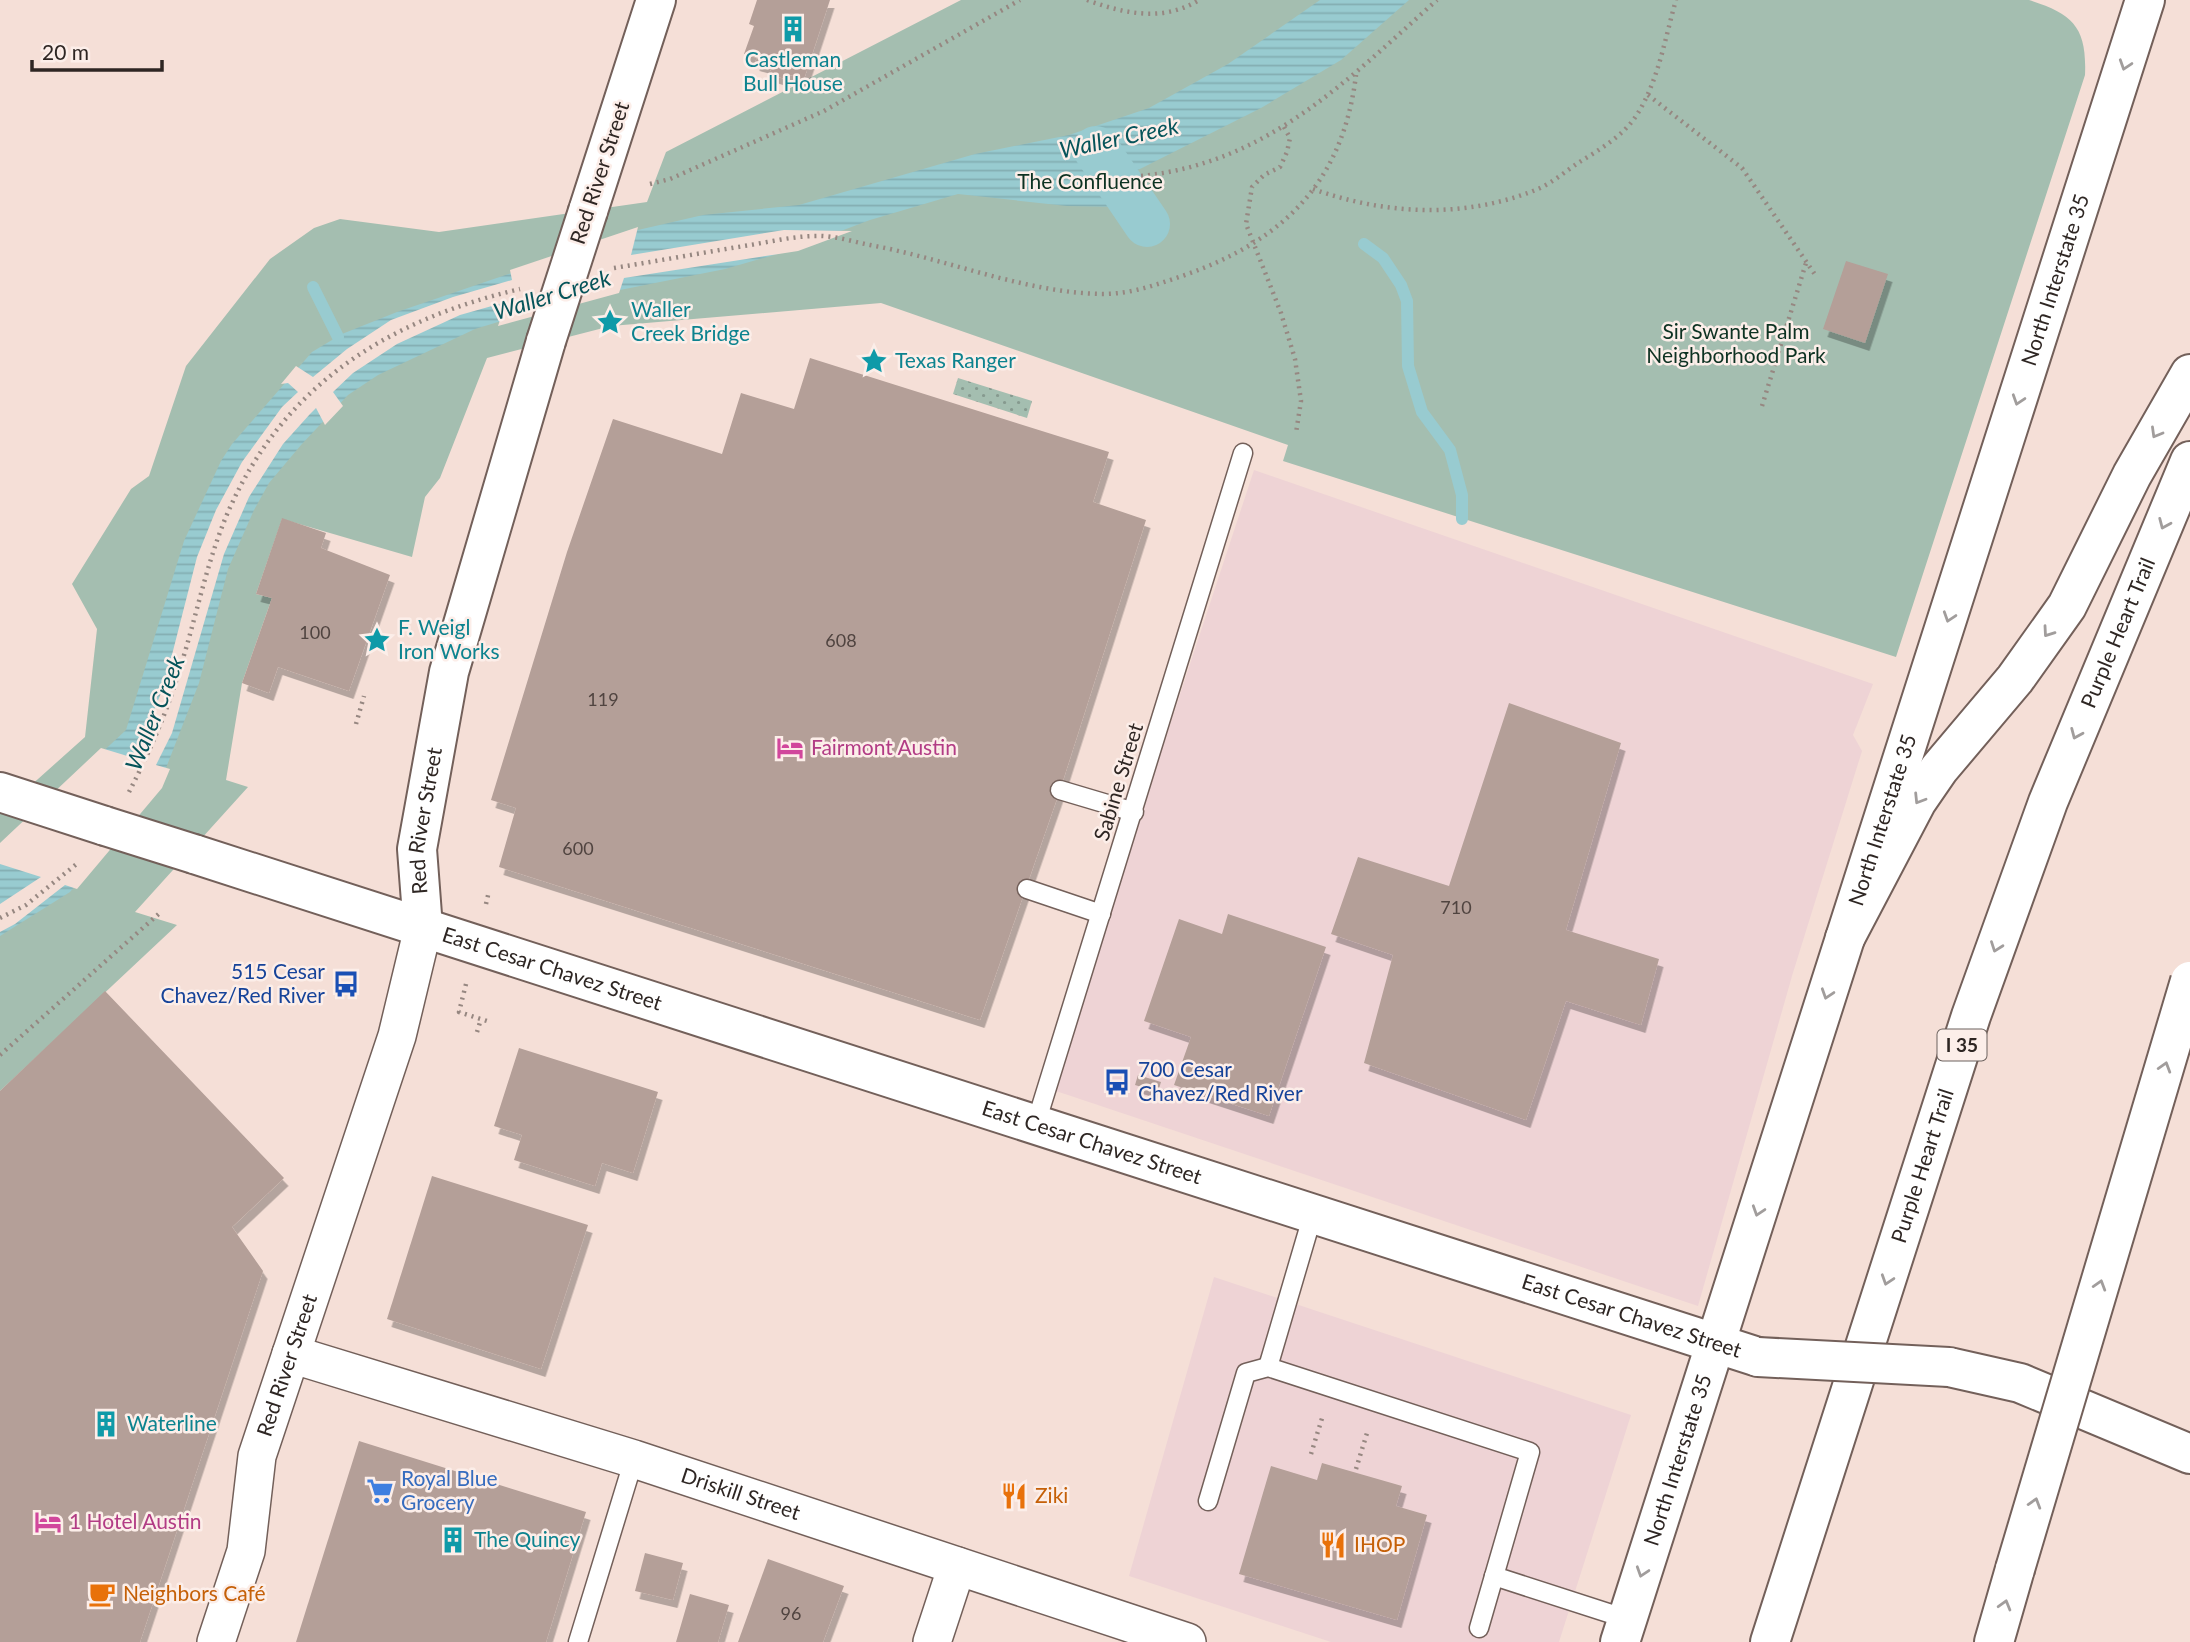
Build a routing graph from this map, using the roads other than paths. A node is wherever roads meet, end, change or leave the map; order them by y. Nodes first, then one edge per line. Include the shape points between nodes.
1 (656, 0) edge
2 (2145, 0) edge
3 (2190, 374) edge
4 (1243, 453) dead end
5 (2190, 461) edge
6 (1060, 789) dead end
7 (9, 794) edge
8 (1134, 812) junction
9 (1027, 889) dead end
10 (1101, 914) junction
11 (423, 928) junction
12 (1845, 938) junction
13 (2190, 981) edge
14 (1036, 1124) junction
15 (1313, 1214) junction
16 (1715, 1343) junction
17 (291, 1354) junction
18 (1268, 1367) junction
19 (2190, 1454) edge
20 (634, 1459) junction
21 (1208, 1501) dead end
22 (957, 1566) junction
23 (1494, 1576) junction
24 (1479, 1628) dead end
25 (1623, 1631) edge
26 (216, 1642) edge
27 (578, 1642) edge
28 (932, 1642) edge
29 (1187, 1642) edge
30 (1770, 1642) edge
31 (1994, 1642) edge

1 - 11 main road, Red River Street, bridge via 546,341 449,672 417,849
2 -> 12 main road, North Interstate 35
3 -> 12 main road via 2132,475 2067,606 1917,801
4 - 8 lane, Sabine Street
5 -> 30 main road, Purple Heart Trail / I 35 via 2048,802 1971,1016
6 - 8 lane
7 - 11 main road, East Cesar Chavez Street, bridge
8 - 10 lane, Sabine Street
9 - 10 lane
10 - 14 lane, Sabine Street
11 - 14 main road, East Cesar Chavez Street
11 - 17 street, Red River Street via 397,1036
12 -> 16 main road, North Interstate 35
31 -> 13 main road, bridge
14 - 15 main road, East Cesar Chavez Street
15 - 16 main road, East Cesar Chavez Street
15 - 18 lane
16 - 19 main road, East Cesar Chavez Street, bridge via 1758,1357 1949,1367 2020,1383
16 -> 25 main road, North Interstate 35
17 - 20 street, Driskill Street
17 - 26 street, Red River Street via 257,1456 246,1551
18 - 21 lane via 1246,1373
18 - 23 lane via 1530,1452
20 - 22 street, Driskill Street
20 - 27 lane
22 - 28 street
22 - 29 street, Driskill Street
23 - 24 lane
23 - 25 lane

